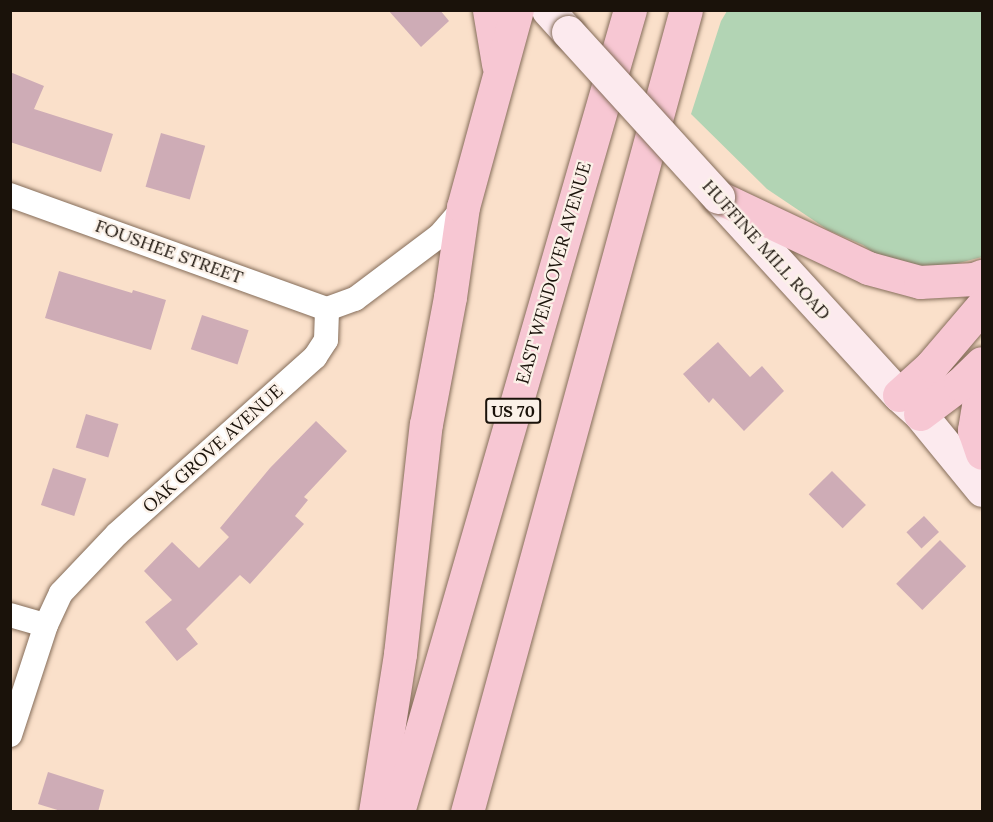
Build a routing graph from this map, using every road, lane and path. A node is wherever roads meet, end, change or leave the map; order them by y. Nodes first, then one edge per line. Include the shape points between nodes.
1 (489, 10) edge
2 (517, 10) edge
3 (630, 10) edge
4 (686, 10) edge
5 (704, 10) edge
6 (558, 21) edge
7 (670, 65) junction
8 (499, 71) junction
9 (10, 195) edge
10 (718, 197) junction
11 (463, 207) junction
12 (982, 276) edge
13 (982, 306) edge
14 (327, 309) junction
15 (982, 363) edge
16 (982, 382) edge
17 (909, 404) junction
18 (982, 453) edge
19 (982, 490) edge
20 (10, 615) edge
21 (46, 625) junction
22 (10, 735) edge
23 (375, 812) edge
24 (398, 812) edge
25 (467, 812) edge

1 - 8 highway
2 - 8 highway
3 - 24 highway, EAST WENDOVER AVENUE / US 70
4 - 7 highway
5 - 7 highway
6 - 10 main road, HUFFINE MILL ROAD, bridge
7 - 25 highway
8 - 11 highway
9 - 14 street, FOUSHEE STREET
10 - 12 highway via 868,268 920,282
10 - 17 main road, HUFFINE MILL ROAD
11 - 14 street via 439,236 355,299
11 - 23 highway via 426,424 400,654
13 - 17 highway via 931,366
14 - 21 street, OAK GROVE AVENUE via 326,340 315,357 117,534 61,593
15 - 17 highway via 960,384
16 - 18 highway via 974,430
17 - 19 main road, HUFFINE MILL ROAD
20 - 21 street
21 - 22 street, OAK GROVE AVENUE

